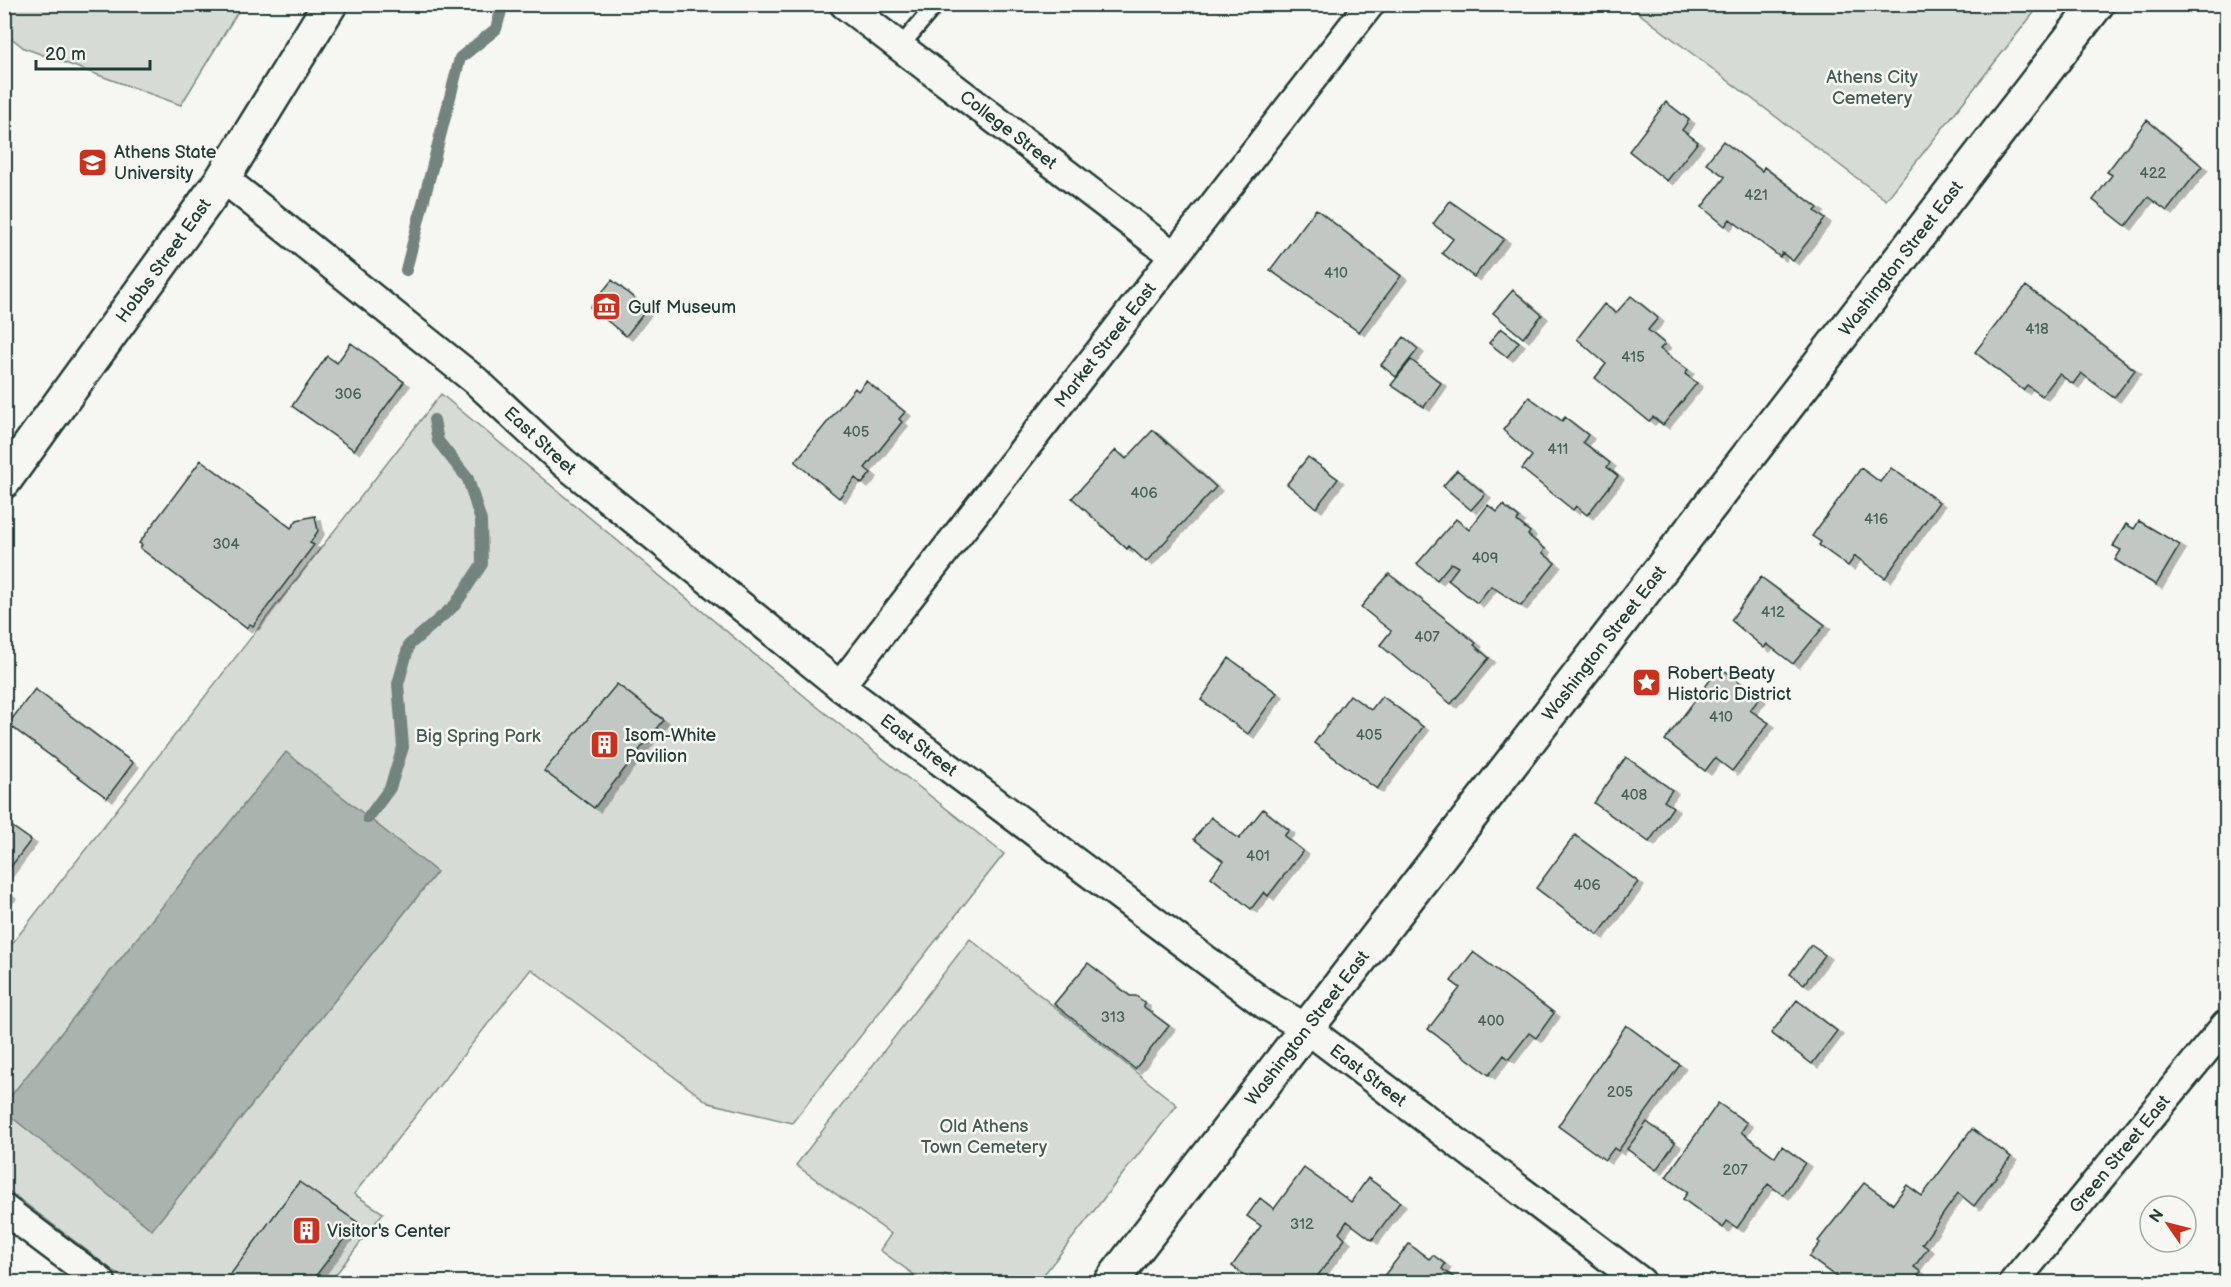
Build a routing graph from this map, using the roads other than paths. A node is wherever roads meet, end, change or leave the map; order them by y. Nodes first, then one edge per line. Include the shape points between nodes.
1 (330, 4) edge
2 (844, 4) edge
3 (936, 4) edge
4 (1370, 4) edge
5 (2097, 4) edge
6 (900, 47) junction
7 (223, 178) junction
8 (1174, 256) junction
9 (4, 481) edge
10 (840, 686) junction
11 (2226, 1025) edge
12 (1306, 1028) junction
13 (4, 1209) edge
14 (101, 1282) edge
15 (1111, 1282) edge
16 (1641, 1282) edge
17 (2014, 1282) edge

1 - 7 street, Hobbs Street East
2 - 6 street, College Street
3 - 6 lane
4 - 8 street, Market Street East
5 - 12 street, Washington Street East
6 - 8 street, College Street
7 - 9 street, Hobbs Street East
7 - 10 street, East Street via 476,381 564,463
8 - 10 street, Market Street East
10 - 12 street, East Street via 1266,1005
11 - 17 street, Green Street East
12 - 15 street, Washington Street East
12 - 16 street, East Street
13 - 14 street

